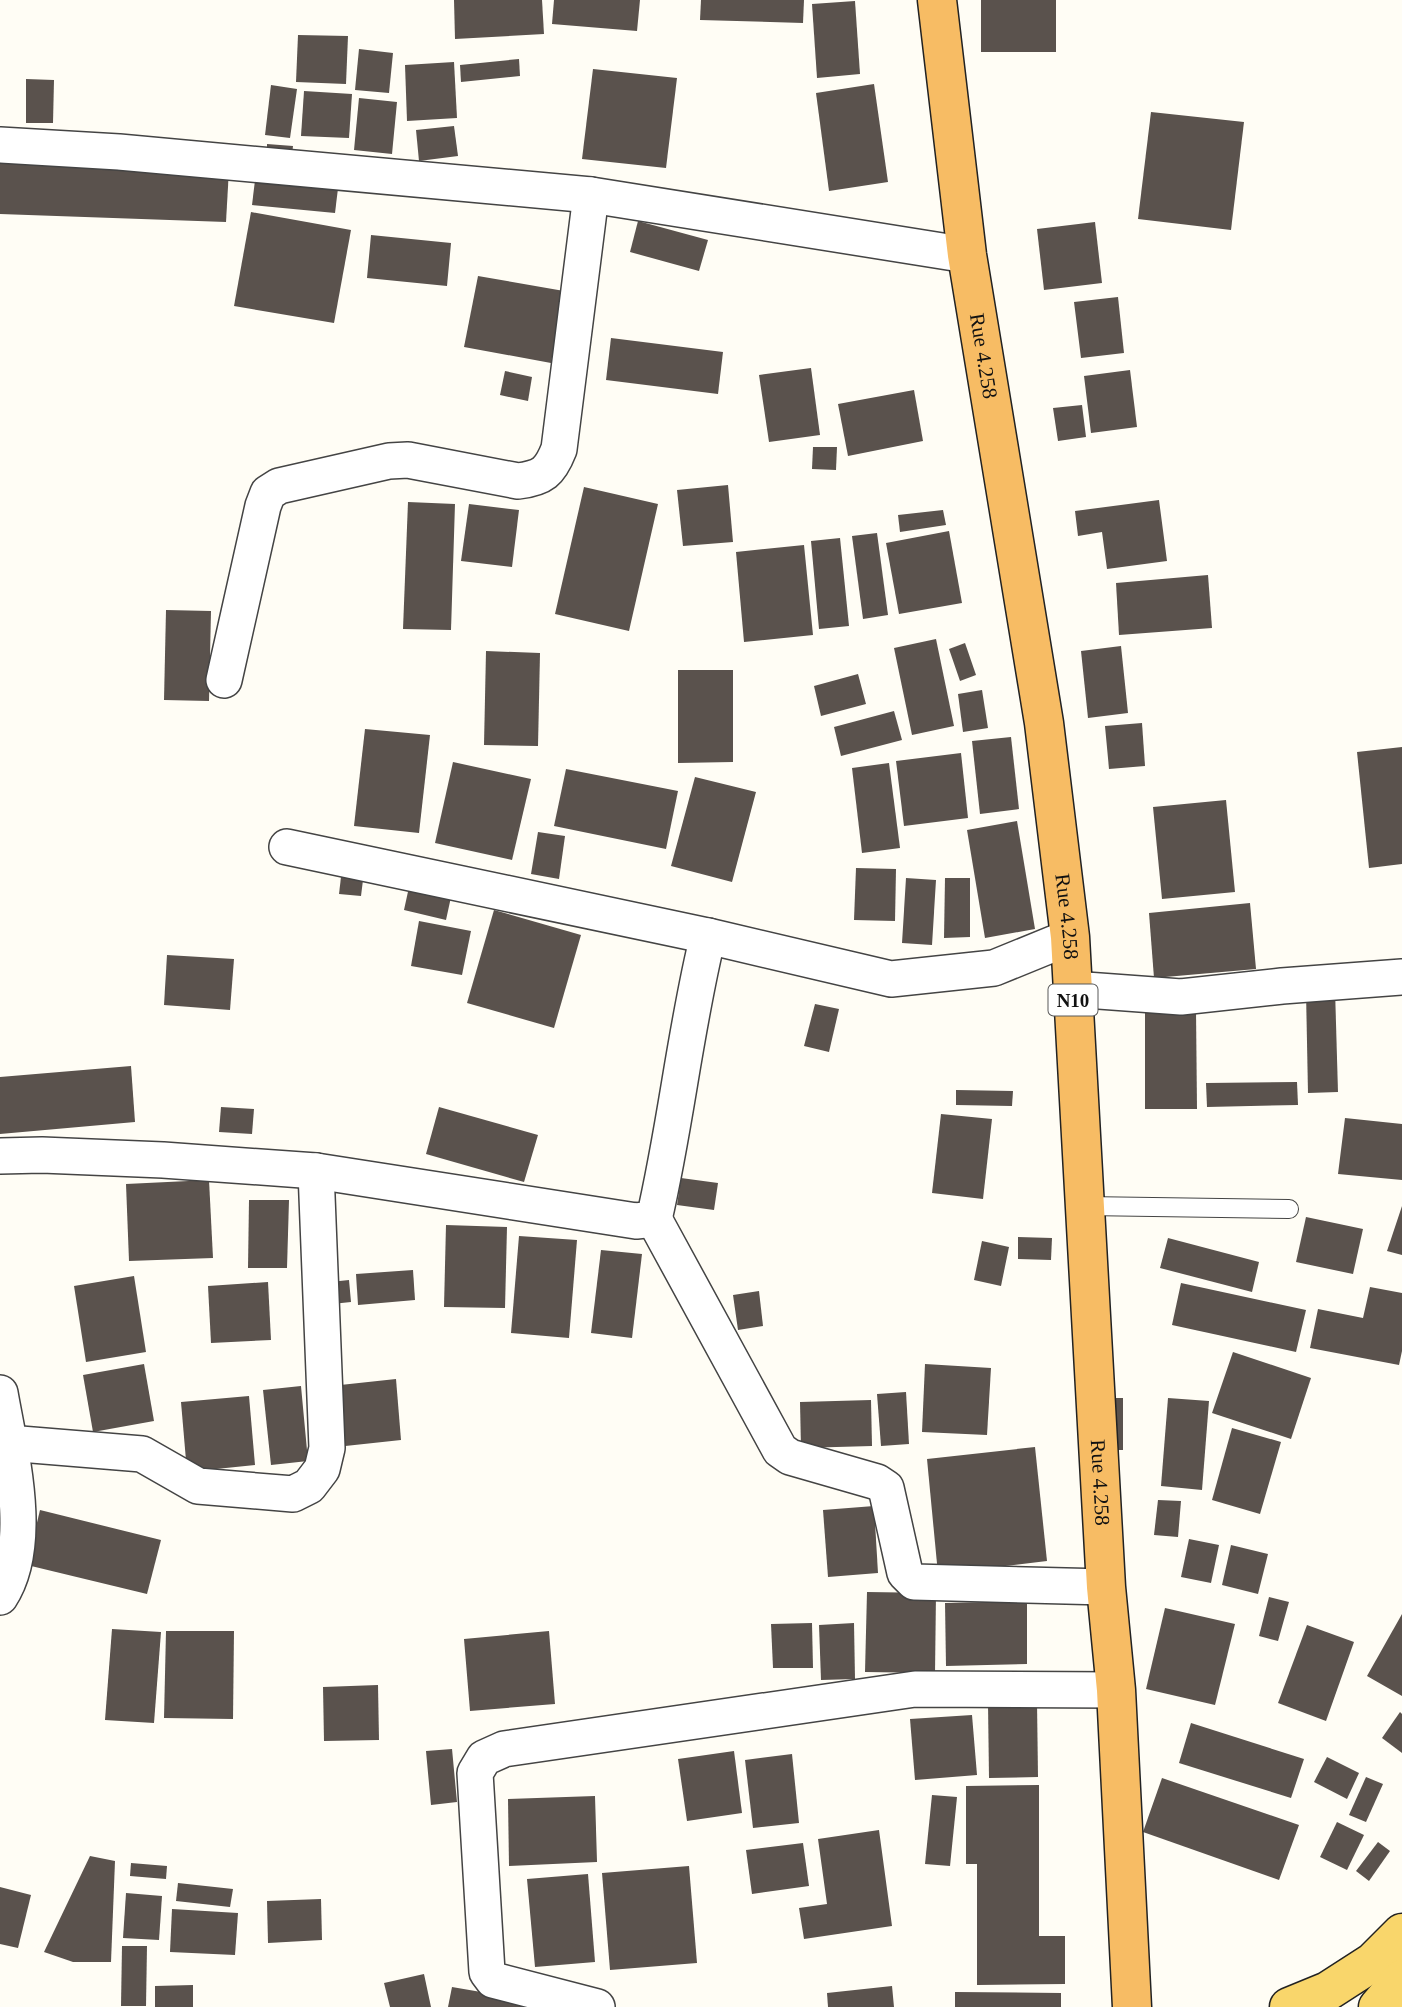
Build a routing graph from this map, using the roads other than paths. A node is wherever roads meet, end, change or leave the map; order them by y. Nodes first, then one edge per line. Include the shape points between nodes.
1 (937, 0) edge
2 (0, 145) edge
3 (591, 195) junction
4 (967, 255) junction
5 (224, 680) dead end
6 (287, 847) dead end
7 (708, 936) junction
8 (1070, 937) junction
9 (1402, 977) edge
10 (1072, 989) junction
11 (0, 1156) edge
12 (316, 1171) junction
13 (1085, 1206) junction
14 (1289, 1209) dead end
15 (654, 1219) junction
16 (0, 1393) edge
17 (8, 1443) junction
18 (1106, 1587) junction
19 (0, 1597) edge
20 (1116, 1690) junction
21 (1402, 1933) edge
22 (1402, 1979) edge
23 (597, 2007) edge
24 (1132, 2007) edge
25 (1289, 2007) edge
26 (1378, 2007) edge

1 - 4 highway, Rue 4.258 / N10
2 - 3 street
3 - 4 street
3 - 5 street via 559,449 552,466 536,479 518,481 408,460 389,461 279,486 268,493
4 - 8 highway, Rue 4.258 / N10 via 1044,723
6 - 7 street
7 - 8 street via 891,979 994,968
7 - 15 street
8 - 10 highway, Rue 4.258 / N10
9 - 10 street via 1181,997
10 - 13 highway, Rue 4.258 / N10
11 - 12 street via 163,1160
12 - 15 street via 636,1221
12 - 17 street via 327,1448 322,1469 309,1486 293,1494 198,1486 142,1454
13 - 14 lane
13 - 18 highway, Rue 4.258 / N10
15 - 18 street via 780,1450 886,1488 909,1579
16 - 17 street
17 - 19 street via 18,1537 10,1582
18 - 20 highway, Rue 4.258 / N10
20 - 23 street via 915,1689 504,1749 484,1758 475,1773 487,1972 493,1980
20 - 24 highway, Rue 4.258 / N10
21 - 25 main road via 1373,1962 1328,1991
22 - 26 main road

